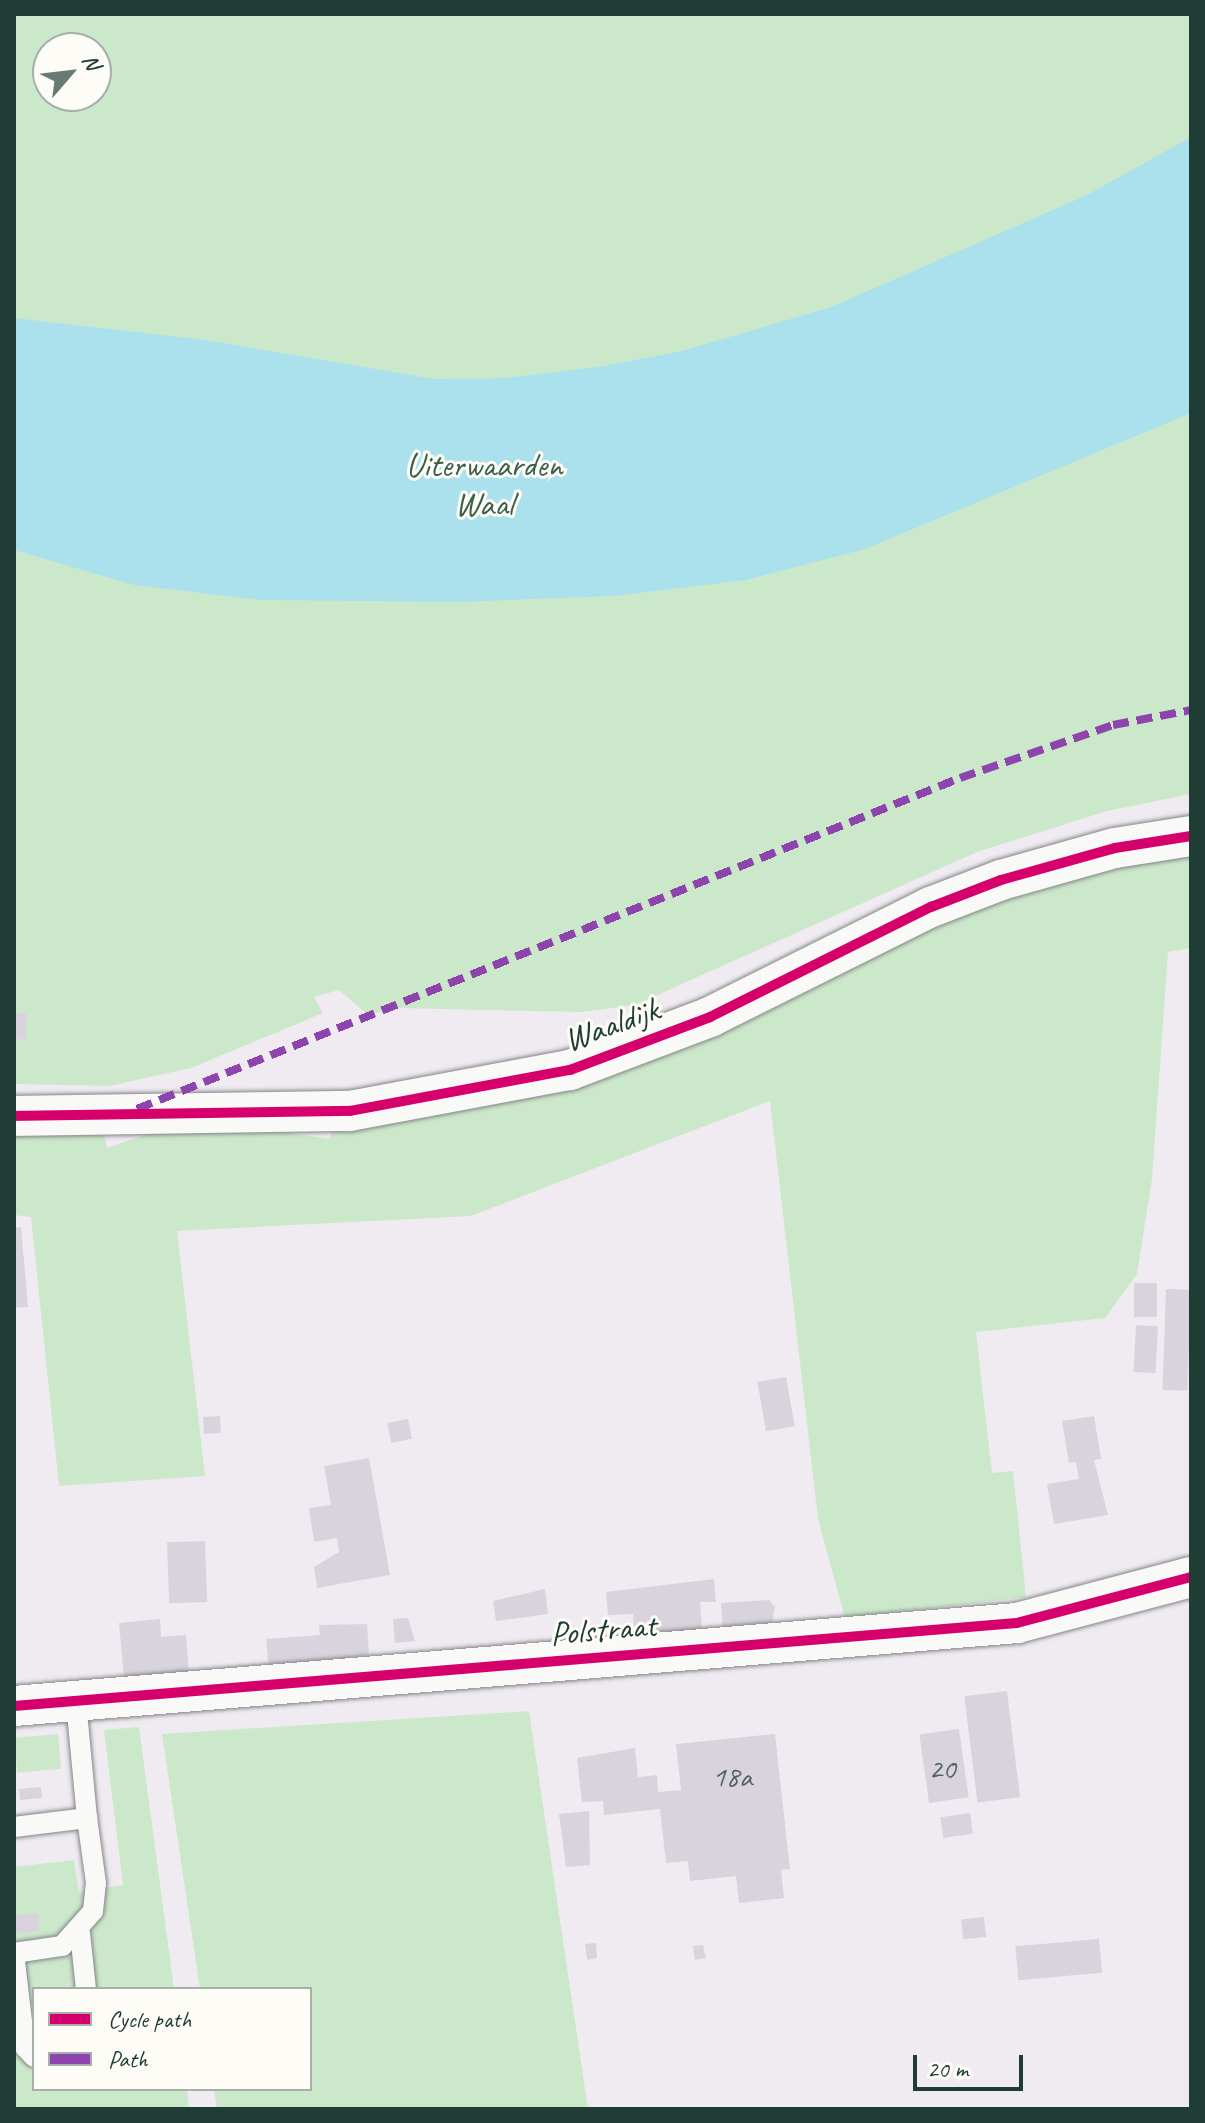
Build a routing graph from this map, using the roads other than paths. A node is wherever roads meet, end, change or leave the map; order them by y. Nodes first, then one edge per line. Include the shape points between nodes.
1 (1191, 836) edge
2 (14, 1116) edge
3 (1191, 1577) edge
4 (76, 1702) junction
5 (14, 1706) edge
6 (87, 1818) junction
7 (14, 1827) edge
8 (80, 1933) junction
9 (14, 1953) edge
10 (86, 1987) edge
11 (32, 2055) edge

1 - 2 street, Waaldijk via 1115,848 987,885 710,1017 570,1070 350,1111
3 - 4 street, Polstraat via 1017,1623
4 - 5 street, Polstraat
4 - 6 lane
6 - 7 lane
6 - 8 lane via 96,1883 93,1911
8 - 9 lane via 62,1946
8 - 10 lane
9 - 11 lane via 25,2047

